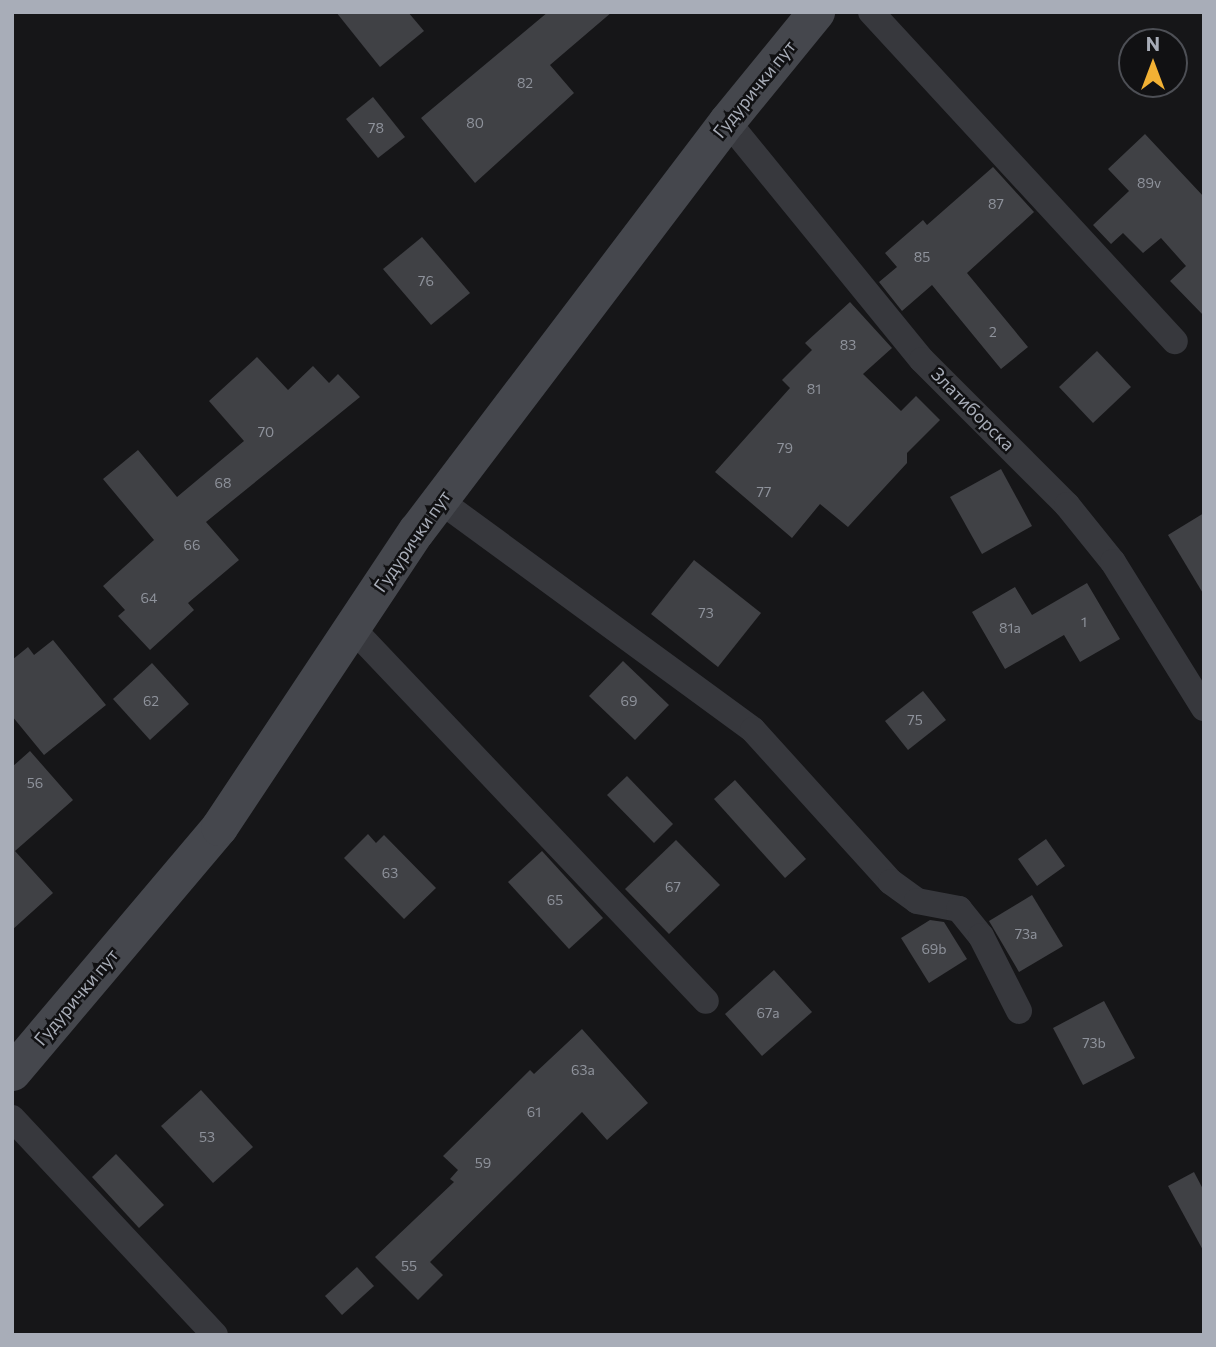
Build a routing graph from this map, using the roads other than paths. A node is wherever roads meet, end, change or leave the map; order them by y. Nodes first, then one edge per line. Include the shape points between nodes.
1 (816, 12) edge
2 (871, 12) edge
3 (726, 121) junction
4 (1175, 341) dead end
5 (439, 500) junction
6 (352, 628) junction
7 (1204, 708) edge
8 (706, 1001) dead end
9 (1019, 1011) dead end
10 (12, 1072) edge
11 (12, 1118) edge
12 (215, 1335) edge

1 - 3 street, Гудурички пут
2 - 4 street
3 - 5 street, Гудурички пут
3 - 7 street, Златиборска via 922,360 1067,505 1113,562
5 - 6 street, Гудурички пут
5 - 9 street via 753,730 891,882 917,901 959,909 981,936
6 - 8 street
6 - 10 street, Гудурички пут via 219,827
11 - 12 street

